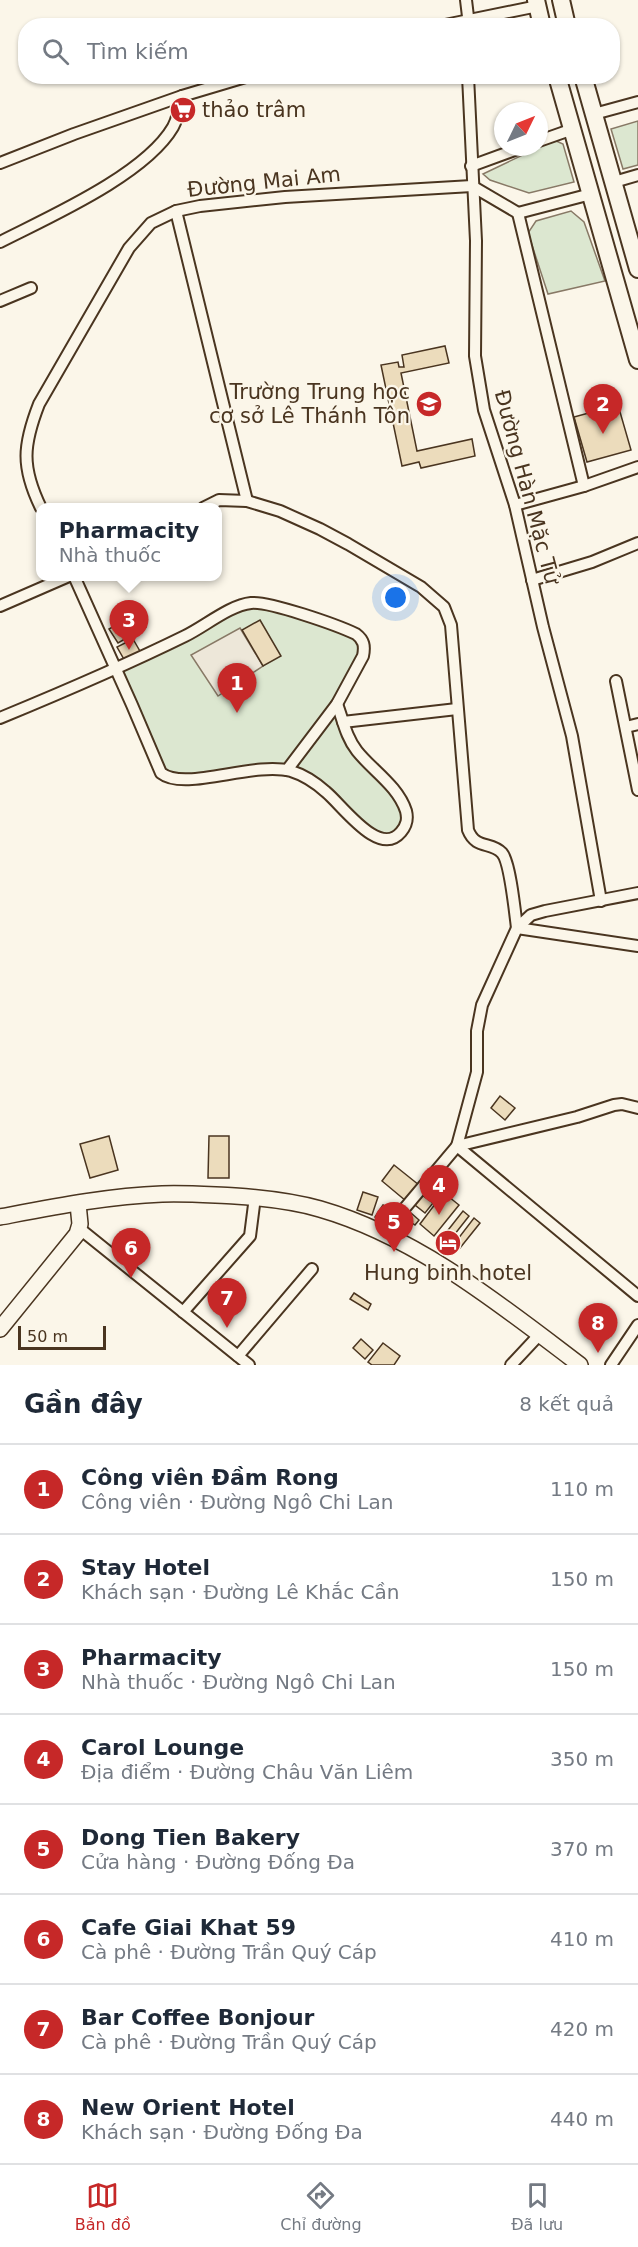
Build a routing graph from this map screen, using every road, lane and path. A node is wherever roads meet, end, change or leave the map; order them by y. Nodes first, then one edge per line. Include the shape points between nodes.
1 (466, 0) edge
2 (561, 0) edge
3 (537, 3) edge
4 (468, 18) edge
5 (486, 18) edge
6 (540, 18) edge
7 (565, 18) edge
8 (222, 84) edge
9 (468, 84) edge
10 (559, 84) edge
11 (585, 84) edge
12 (182, 96) junction
13 (638, 102) edge
14 (596, 120) junction
15 (573, 131) junction
16 (548, 138) edge
17 (498, 156) edge
18 (0, 163) edge
19 (471, 166) junction
20 (611, 175) junction
21 (638, 175) edge
22 (471, 186) junction
23 (591, 194) junction
24 (177, 211) junction
25 (519, 213) junction
26 (0, 242) edge
27 (638, 269) edge
28 (31, 288) dead end
29 (0, 301) edge
30 (638, 360) edge
31 (638, 467) edge
32 (584, 486) junction
33 (247, 501) junction
34 (39, 503) edge
35 (212, 503) edge
36 (515, 505) junction
37 (638, 543) edge
38 (532, 580) junction
39 (58, 581) edge
40 (76, 581) edge
41 (0, 606) edge
42 (117, 669) junction
43 (616, 681) dead end
44 (337, 704) junction
45 (457, 709) junction
46 (0, 718) edge
47 (343, 722) junction
48 (638, 724) edge
49 (626, 727) junction
50 (287, 770) junction
51 (638, 790) edge
52 (638, 893) edge
53 (601, 901) junction
54 (517, 928) junction
55 (638, 946) edge
56 (638, 1108) edge
57 (457, 1146) junction
58 (255, 1197) junction
59 (78, 1204) junction
60 (0, 1218) edge
61 (80, 1229) junction
62 (383, 1234) junction
63 (312, 1269) dead end
64 (638, 1296) edge
65 (183, 1312) junction
66 (638, 1324) edge
67 (0, 1329) edge
68 (540, 1334) junction
69 (238, 1356) junction
70 (249, 1365) edge
71 (511, 1365) edge
72 (580, 1365) edge
73 (612, 1365) edge

1 - 4 street
2 - 7 main road
3 - 5 street
3 - 6 main road
8 - 12 street
9 - 19 street, Đường Hàn Mặc Tử
10 - 15 main road
11 - 14 main road
12 - 18 street
12 - 26 street via 172,129 129,170 69,207
13 - 14 street
14 - 20 main road
15 - 16 street
15 - 23 main road
17 - 19 street
19 - 22 street, Đường Hàn Mặc Tử
20 - 21 street
20 - 27 main road
22 - 24 street, Đường Mai Am via 285,197
22 - 25 street
22 - 36 street, Đường Hàn Mặc Tử via 476,241 475,356 489,427
23 - 25 street
23 - 30 main road
24 - 33 street
24 - 34 street, Đường Mai Am via 151,223 135,238 39,404 25,456 30,484
25 - 32 street
28 - 29 street
31 - 32 street
32 - 36 street
33 - 35 street
33 - 45 street via 280,511 348,544 421,587 440,603 451,625
36 - 38 street, Đường Hàn Mặc Tử
37 - 38 street
38 - 53 street, Đường Hàn Mặc Tử via 573,736
39 - 41 street
40 - 42 street
42 - 44 street via 235,608 250,603 268,604 361,638 363,656
42 - 46 street
42 - 50 street via 157,769 165,777 179,781 258,768
43 - 49 street
44 - 47 street
44 - 50 street
45 - 47 street
45 - 54 street via 468,830 477,843 496,849 505,858
47 - 50 street via 357,752 405,808 406,824 397,837 385,840 369,833 326,791
48 - 49 street
49 - 51 street
52 - 53 street
53 - 54 street via 538,913
54 - 55 street
54 - 57 street via 480,1011 477,1072
56 - 57 street via 614,1105
57 - 62 street
57 - 64 street
58 - 59 main road via 162,1194
58 - 62 main road via 321,1209
58 - 65 street via 250,1236
59 - 60 main road
59 - 61 main road
61 - 65 street
61 - 67 main road
62 - 68 main road via 429,1258
63 - 69 street
65 - 69 street
66 - 73 street
68 - 71 street
68 - 72 main road
69 - 70 street

